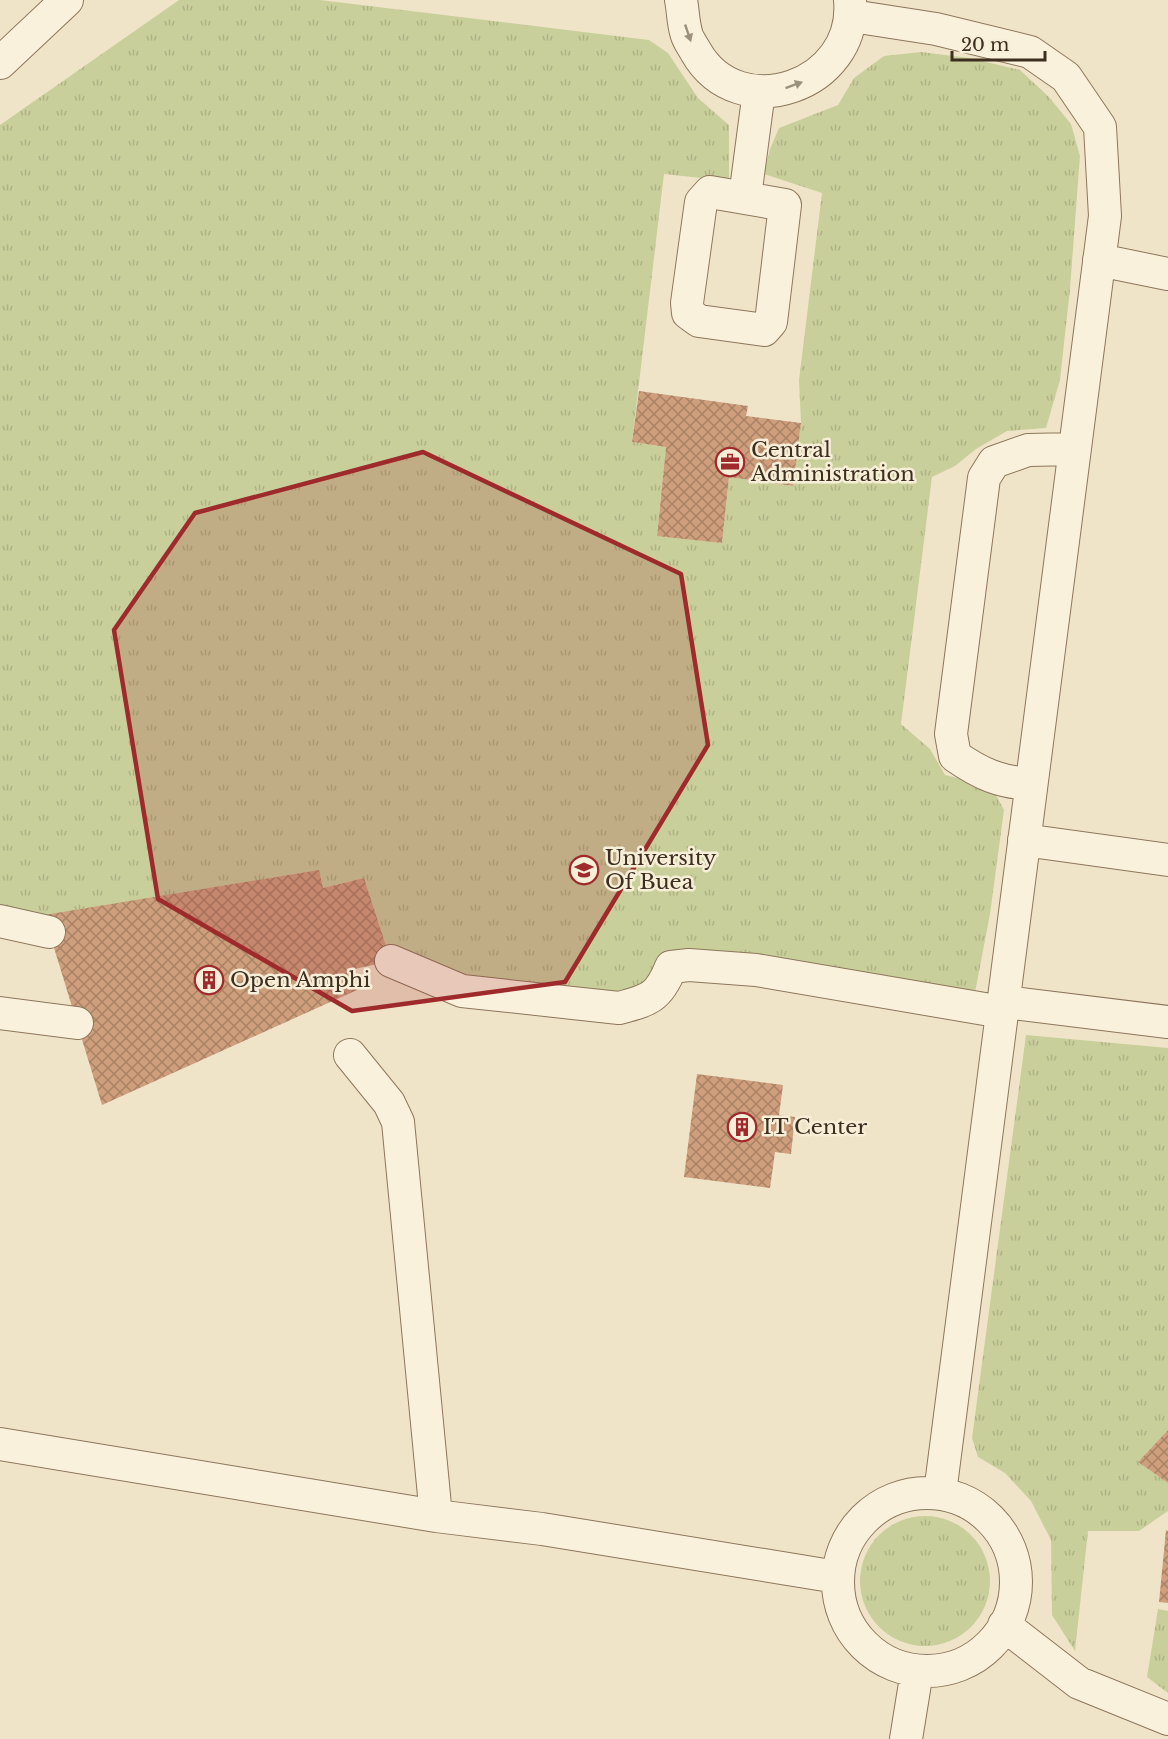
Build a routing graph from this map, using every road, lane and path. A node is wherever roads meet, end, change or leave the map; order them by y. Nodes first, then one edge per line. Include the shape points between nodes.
1 (67, 0) edge
2 (681, 0) edge
3 (851, 8) edge
4 (0, 63) edge
5 (759, 91) junction
6 (745, 197) junction
7 (1099, 260) junction
8 (1168, 274) edge
9 (1075, 449) junction
10 (1031, 784) junction
11 (1024, 840) junction
12 (1168, 860) edge
13 (0, 921) edge
14 (49, 932) dead end
15 (391, 961) dead end
16 (1003, 1007) junction
17 (0, 1013) edge
18 (1168, 1022) edge
19 (77, 1023) dead end
20 (351, 1055) dead end
21 (0, 1444) edge
22 (940, 1493) junction
23 (436, 1516) junction
24 (837, 1577) junction
25 (1004, 1625) junction
26 (917, 1671) junction
27 (1168, 1719) edge
28 (906, 1739) edge

1 - 4 lane
2 -> 5 lane via 686,34 703,63 728,82
5 -> 3 lane via 791,88 820,74 842,48
3 - 7 lane via 1030,51 1066,77 1100,127 1105,216
5 - 6 lane
6 - 6 lane via 710,192 704,196 688,313 699,321 764,330 771,322 785,205
7 - 8 lane
7 - 9 lane
9 - 10 lane
9 - 10 lane via 1028,450 994,462 984,478 970,582 951,734 955,756 1005,783
10 - 11 lane
11 - 12 lane
11 - 16 lane
13 - 14 lane
15 - 16 lane via 462,991 620,1008 644,1002 662,989 671,967 689,964 756,970
16 - 18 lane
16 - 22 lane
17 - 19 lane
20 - 23 lane via 389,1103 398,1122
21 - 23 lane
22 - 24 lane via 903,1495 870,1512 846,1541
22 - 25 lane via 975,1506 1002,1532 1016,1567 1014,1604
23 - 24 lane via 542,1529
24 - 26 lane via 843,1613 863,1644 888,1662
25 - 26 lane via 998,1637 975,1657 947,1669
25 - 27 lane via 1079,1683
26 - 28 lane

